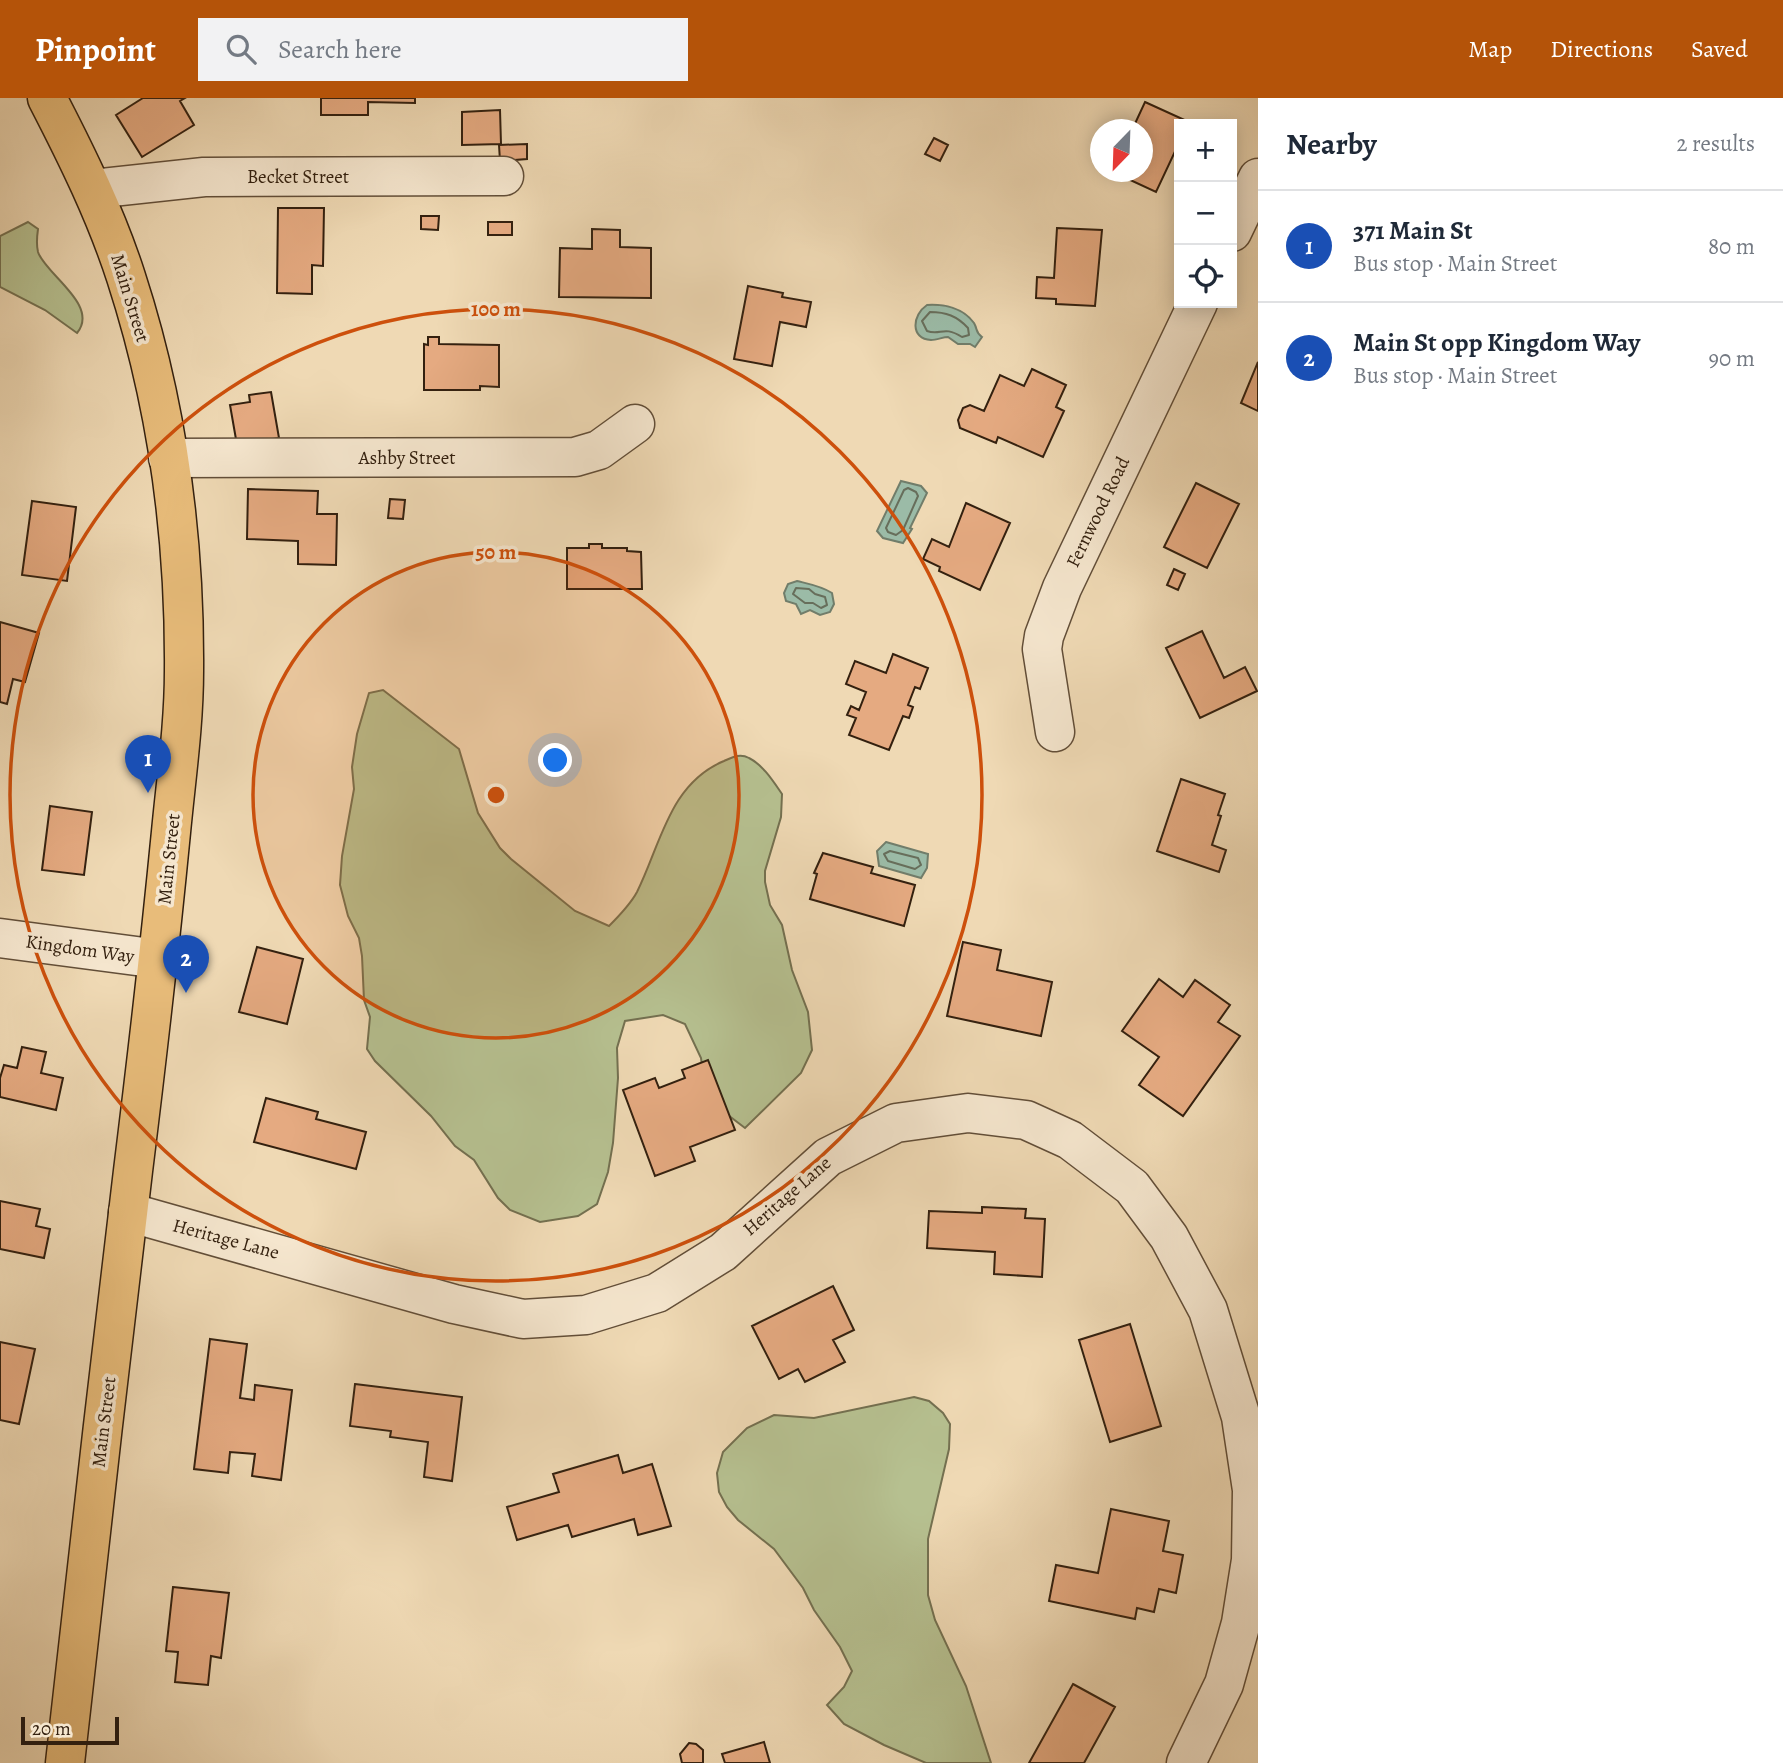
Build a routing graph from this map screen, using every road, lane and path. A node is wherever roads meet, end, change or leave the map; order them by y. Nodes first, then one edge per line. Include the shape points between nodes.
1 (47, 98) edge
2 (504, 176) dead end
3 (1258, 178) edge
4 (93, 189) junction
5 (1237, 222) edge
6 (1196, 308) edge
7 (635, 424) dead end
8 (168, 458) junction
9 (1055, 732) dead end
10 (0, 938) edge
11 (159, 959) junction
12 (128, 1212) junction
13 (65, 1763) edge
14 (1186, 1763) edge

1 - 4 main road, Main Street
2 - 4 street, Becket Street via 204,177
3 - 5 street
4 - 8 main road, Main Street via 132,296
6 - 9 street, Fernwood Road via 1062,588 1044,636 1042,653
7 - 8 street, Ashby Street via 599,450 575,457
8 - 11 main road, Main Street via 184,675
10 - 11 street, Kingdom Way
11 - 12 main road, Main Street
12 - 13 main road, Main Street
12 - 14 street, Heritage Lane via 454,1304 523,1319 586,1315 657,1293 723,1252 828,1157 896,1123 968,1113 1026,1120 1070,1140 1132,1187 1170,1237 1208,1310 1241,1418 1252,1490 1251,1560 1241,1623 1224,1684

